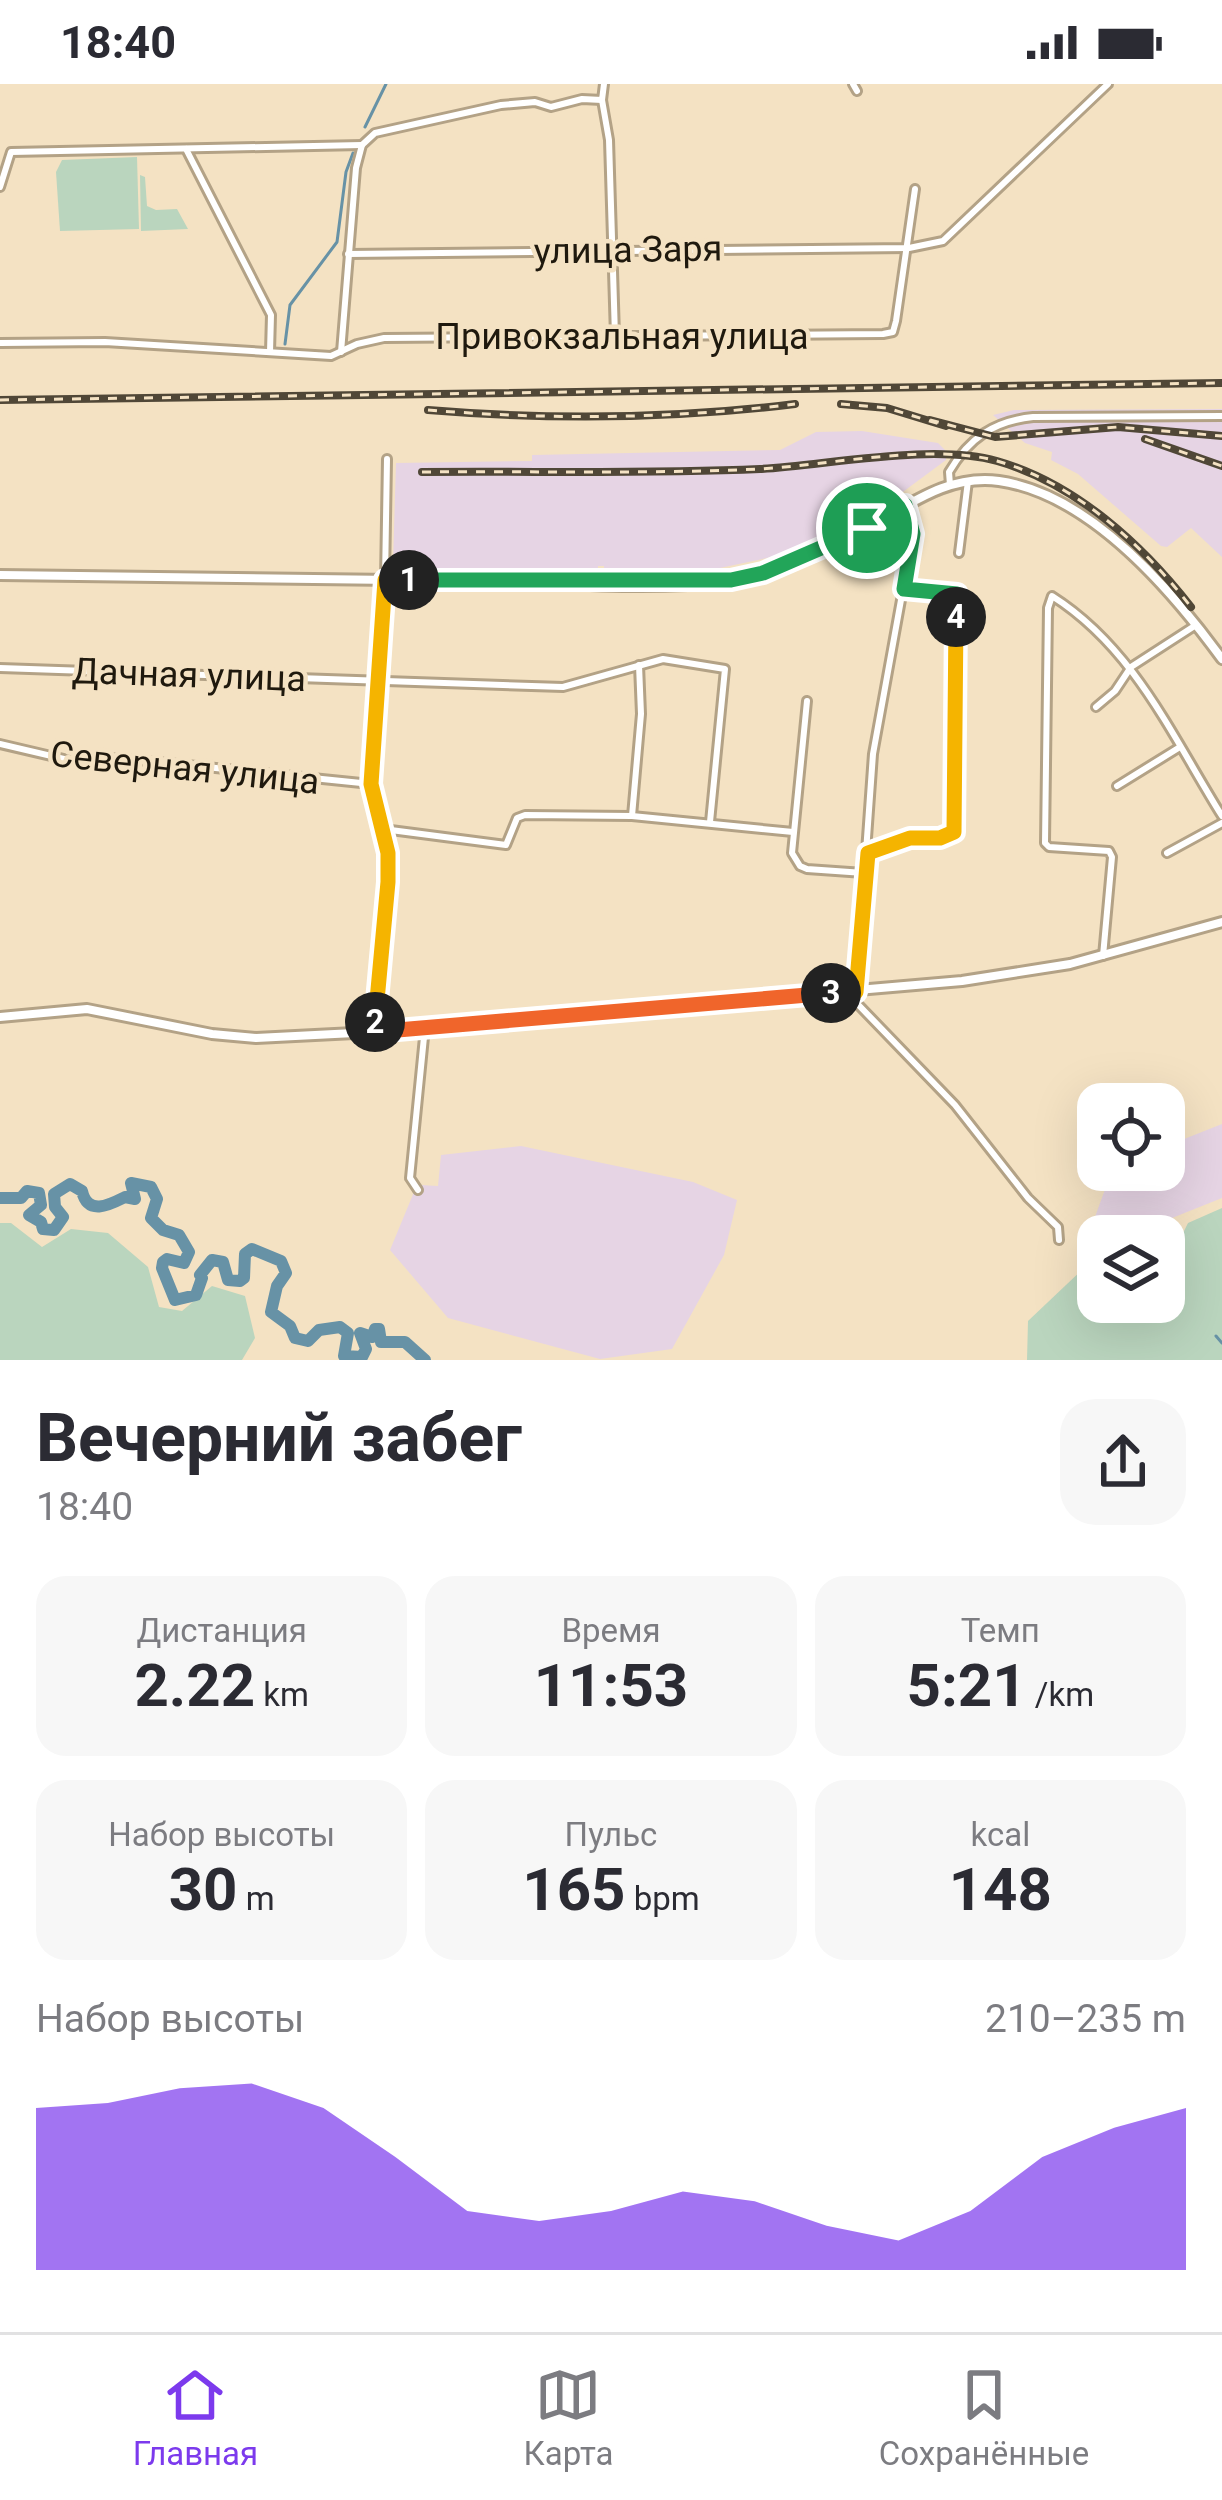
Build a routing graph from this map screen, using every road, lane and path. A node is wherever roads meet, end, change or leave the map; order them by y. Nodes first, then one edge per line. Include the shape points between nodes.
1 (604, 84) edge
2 (1108, 84) edge
3 (602, 100) junction
4 (359, 145) junction
5 (186, 149) junction
6 (0, 187) edge
7 (915, 189) dead end
8 (909, 248) junction
9 (614, 249) junction
10 (348, 254) junction
11 (615, 336) junction
12 (0, 343) edge
13 (270, 352) junction
14 (341, 352) junction
15 (1222, 416) edge
16 (387, 459) dead end
17 (968, 481) junction
18 (950, 485) junction
19 (905, 505) junction
20 (959, 554) dead end
21 (0, 575) edge
22 (385, 580) junction
23 (904, 589) junction
24 (1196, 625) junction
25 (1222, 659) edge
26 (639, 665) junction
27 (1131, 667) junction
28 (0, 668) edge
29 (378, 679) junction
30 (807, 701) dead end
31 (1096, 707) dead end
32 (0, 744) edge
33 (1181, 747) junction
34 (371, 784) junction
35 (1117, 786) dead end
36 (632, 816) junction
37 (1222, 819) edge
38 (710, 822) junction
39 (383, 830) junction
40 (793, 832) junction
41 (868, 853) junction
42 (1167, 853) dead end
43 (864, 873) junction
44 (1222, 922) edge
45 (1103, 956) junction
46 (851, 992) junction
47 (0, 1017) edge
48 (425, 1027) junction
49 (374, 1032) junction
50 (418, 1190) dead end
51 (1059, 1240) dead end

1 - 3 street
2 - 8 street via 951,237
3 - 4 street via 466,110 375,133
3 - 9 street
4 - 5 street
4 - 10 street
5 - 6 street via 11,152
5 - 13 street via 271,315
7 - 8 street
8 - 9 street, улица Заря
8 - 11 street, Привокзальная улица via 893,332
9 - 10 street, улица Заря
9 - 11 street
10 - 14 street
11 - 14 street, Привокзальная улица via 383,338
12 - 13 street, Привокзальная улица
13 - 14 street, Привокзальная улица
15 - 18 street via 1002,422 952,466
16 - 22 street
17 - 18 street
17 - 20 street
17 - 24 street via 1024,488 1085,519 1144,565
18 - 19 street
19 - 22 street via 831,546 731,580
19 - 23 street via 913,534
21 - 22 street
22 - 29 street
23 - 41 street via 873,754
23 - 41 street via 957,594 954,832
24 - 25 street
24 - 27 street
26 - 29 street, Дачная улица via 563,687
26 - 36 street
26 - 38 street via 663,659 725,669
27 - 31 street
27 - 33 street
27 - 45 street via 1103,633 1052,596 1045,843 1109,851
28 - 29 street, Дачная улица
29 - 34 street
30 - 40 street
32 - 34 street, Северная улица via 53,760 119,758
33 - 35 street
33 - 37 street
34 - 39 street
36 - 38 street
36 - 39 street via 525,815 506,845
37 - 42 street
38 - 40 street
39 - 49 street via 388,882
40 - 43 street via 800,866
41 - 43 street
43 - 46 street
44 - 45 street
45 - 46 street
46 - 48 street
46 - 51 street via 1058,1227
47 - 49 street via 87,1009 256,1038
48 - 49 street
48 - 50 street via 410,1178

